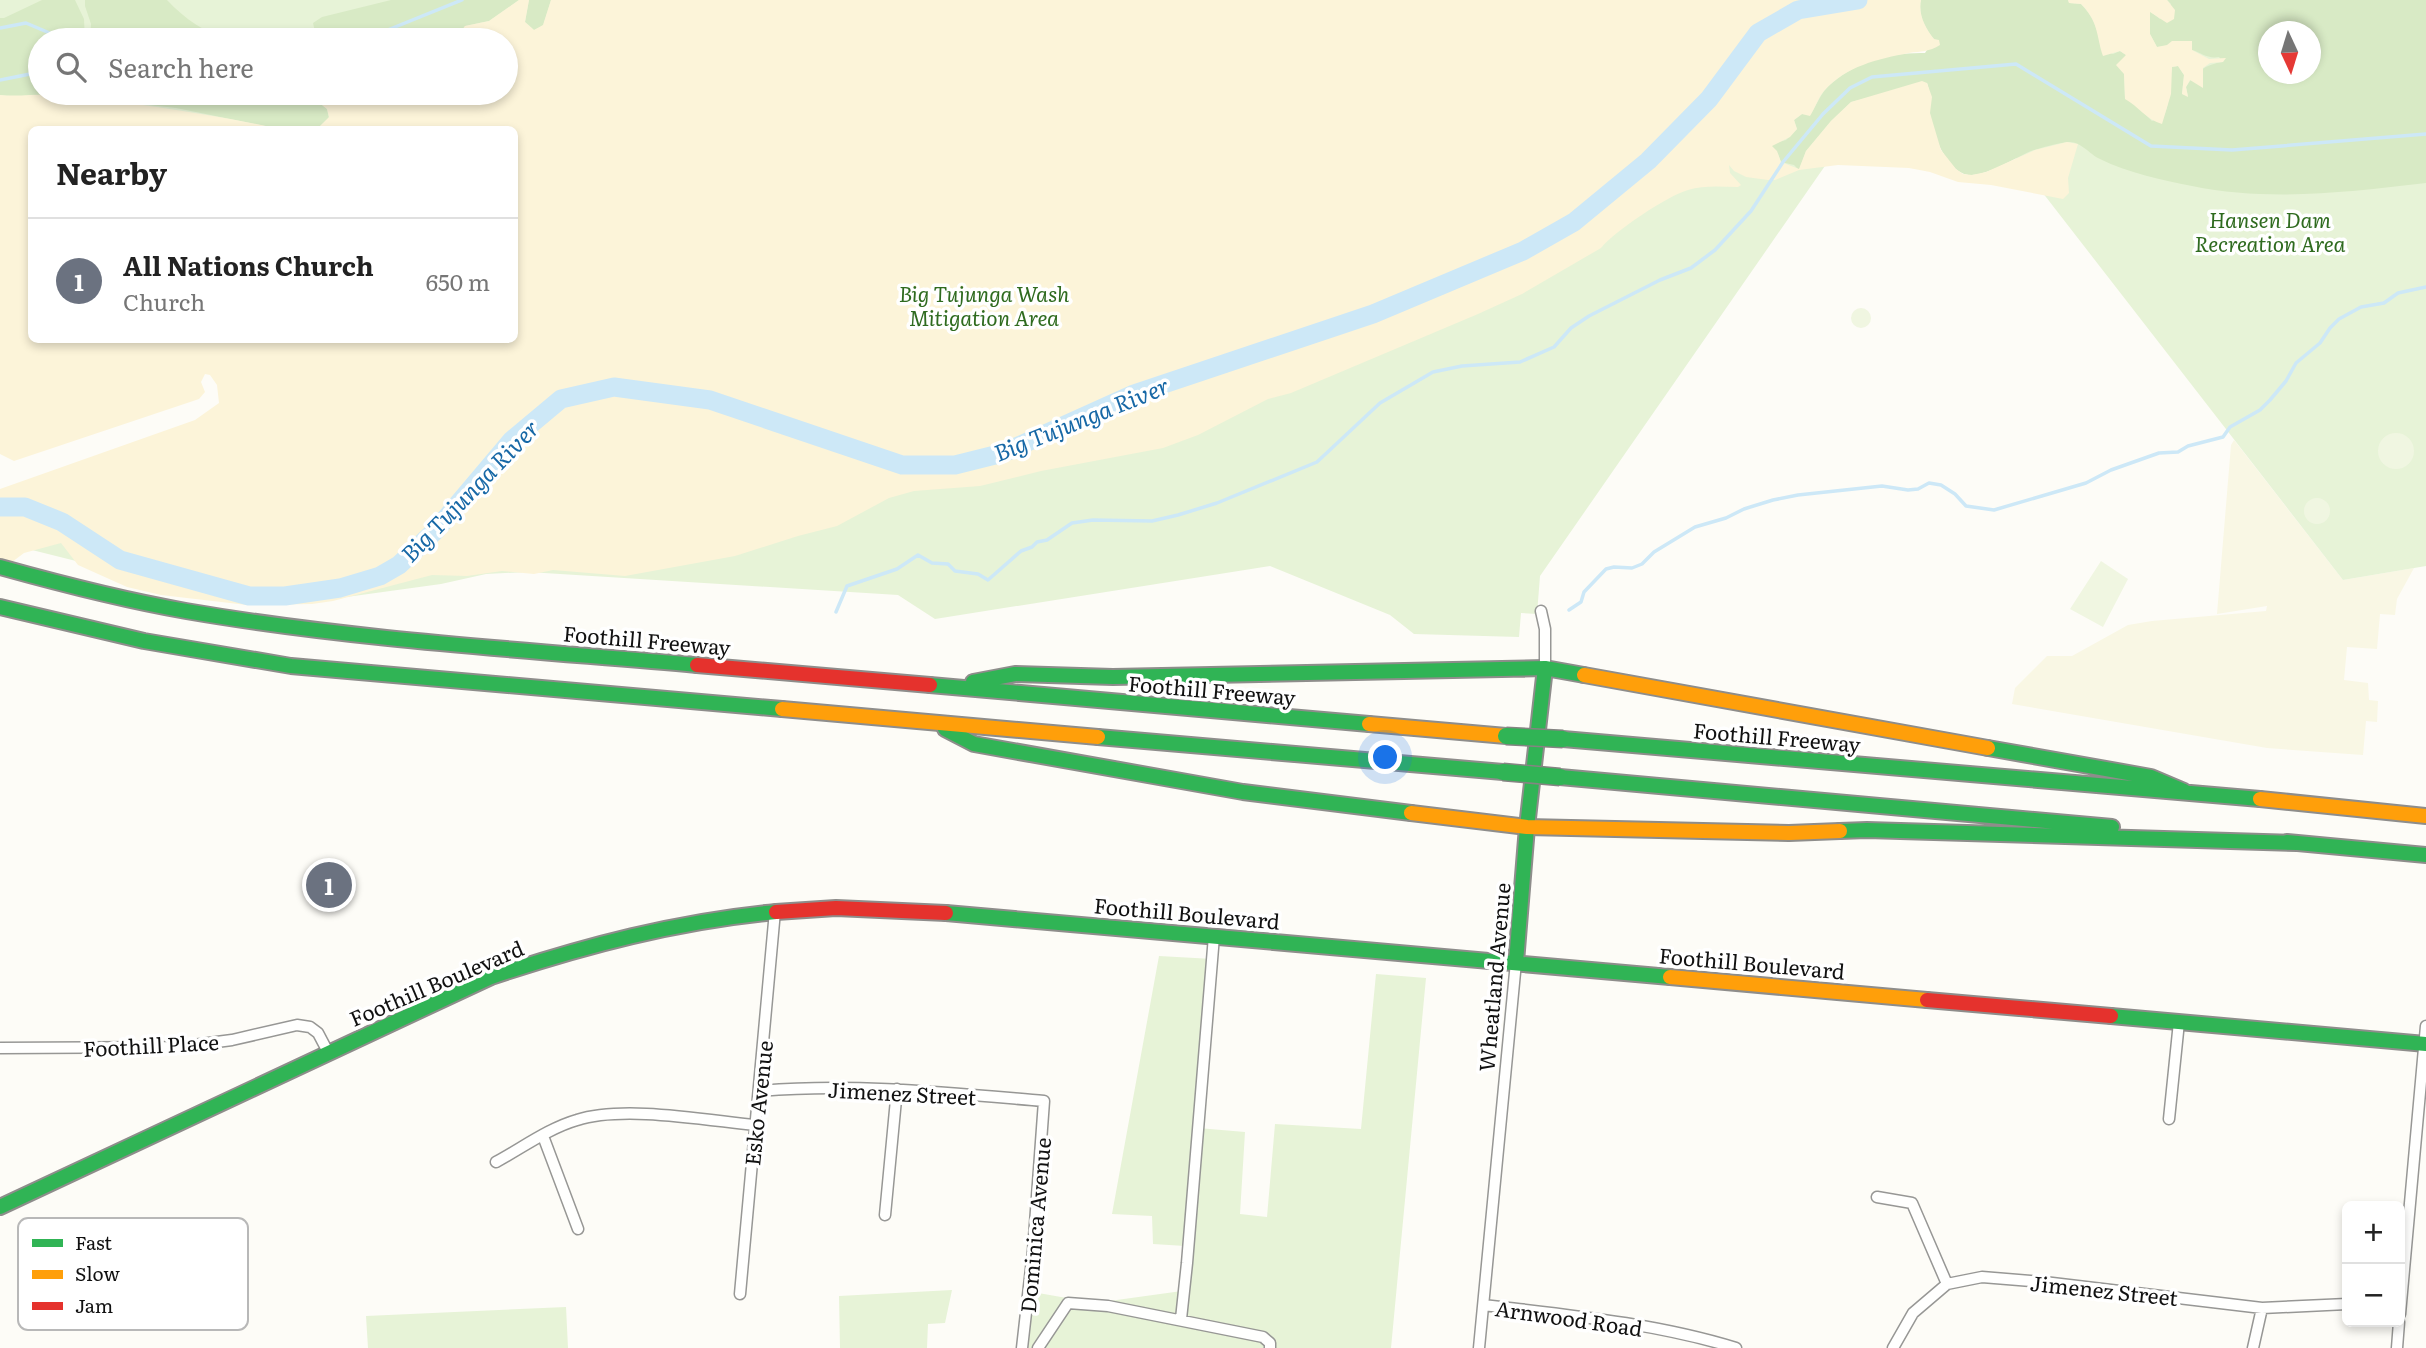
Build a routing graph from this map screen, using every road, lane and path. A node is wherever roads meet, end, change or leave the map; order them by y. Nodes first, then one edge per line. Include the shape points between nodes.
1 (0, 567) edge
2 (0, 607) edge
3 (1541, 611) dead end
4 (1545, 668) junction
5 (949, 687) junction
6 (936, 724) junction
7 (2184, 791) junction
8 (2419, 816) edge
9 (1527, 827) junction
10 (2297, 843) junction
11 (2426, 855) edge
12 (775, 911) junction
13 (1214, 936) junction
14 (1516, 962) junction
15 (2179, 1022) junction
16 (2426, 1026) edge
17 (2425, 1044) edge
18 (0, 1048) edge
19 (328, 1052) junction
20 (897, 1089) junction
21 (759, 1091) junction
22 (1044, 1101) joint
23 (2169, 1119) dead end
24 (754, 1125) junction
25 (542, 1136) junction
26 (496, 1162) dead end
27 (1877, 1197) dead end
28 (0, 1207) edge
29 (885, 1215) dead end
30 (578, 1230) dead end
31 (2404, 1264) edge
32 (1947, 1284) junction
33 (740, 1294) dead end
34 (2342, 1304) edge
35 (1484, 1305) junction
36 (2263, 1308) junction
37 (1181, 1319) junction
38 (2399, 1327) edge
39 (1251, 1334) junction
40 (1022, 1348) edge
41 (1038, 1348) edge
42 (1252, 1348) edge
43 (1270, 1348) edge
44 (1479, 1348) edge
45 (1736, 1348) edge
46 (1893, 1348) edge
47 (2253, 1348) edge
48 (2398, 1348) edge

1 - 5 main road, Foothill Freeway via 244,620 436,642
2 - 6 main road via 240,659
3 - 4 street, Wheatland Avenue
4 - 5 main road via 1113,677 1015,674
4 - 7 main road via 2151,776
4 - 9 main road, Wheatland Avenue
5 - 7 main road, Foothill Freeway, bridge
6 - 9 main road via 974,744 1242,792
6 - 10 main road, bridge
7 - 8 main road, Foothill Freeway
9 - 10 main road via 1789,833 1867,830
9 - 14 main road, Wheatland Avenue
10 - 11 main road
12 - 13 main road, Foothill Boulevard via 860,908 953,913
12 - 19 main road, Foothill Boulevard via 669,927 566,952 491,977
12 - 21 street, Esko Avenue
13 - 14 main road, Foothill Boulevard
13 - 37 street
14 - 15 main road, Foothill Boulevard
14 - 35 street, Wheatland Avenue
15 - 17 main road, Foothill Boulevard
15 - 23 street
16 - 17 street
17 - 31 street
18 - 19 street, Foothill Place via 178,1047 297,1025 318,1033
19 - 28 main road, Foothill Boulevard
20 - 21 street, Jimenez Street
20 - 22 street, Jimenez Street
20 - 29 street
21 - 24 street, Esko Avenue
22 - 40 street, Dominica Avenue
24 - 25 street via 617,1113 573,1121
24 - 33 street, Esko Avenue
25 - 26 street
25 - 30 street
27 - 32 street via 1912,1203
32 - 36 street, Jimenez Street via 1982,1277
32 - 46 street, Jimenez Street via 1913,1313
34 - 36 street, Jimenez Street
35 - 44 street, Wheatland Avenue
35 - 45 street, Arnwood Road via 1599,1319
36 - 47 street
37 - 39 street
37 - 41 street via 1068,1303
38 - 48 street
39 - 42 street
39 - 43 street via 1263,1337

